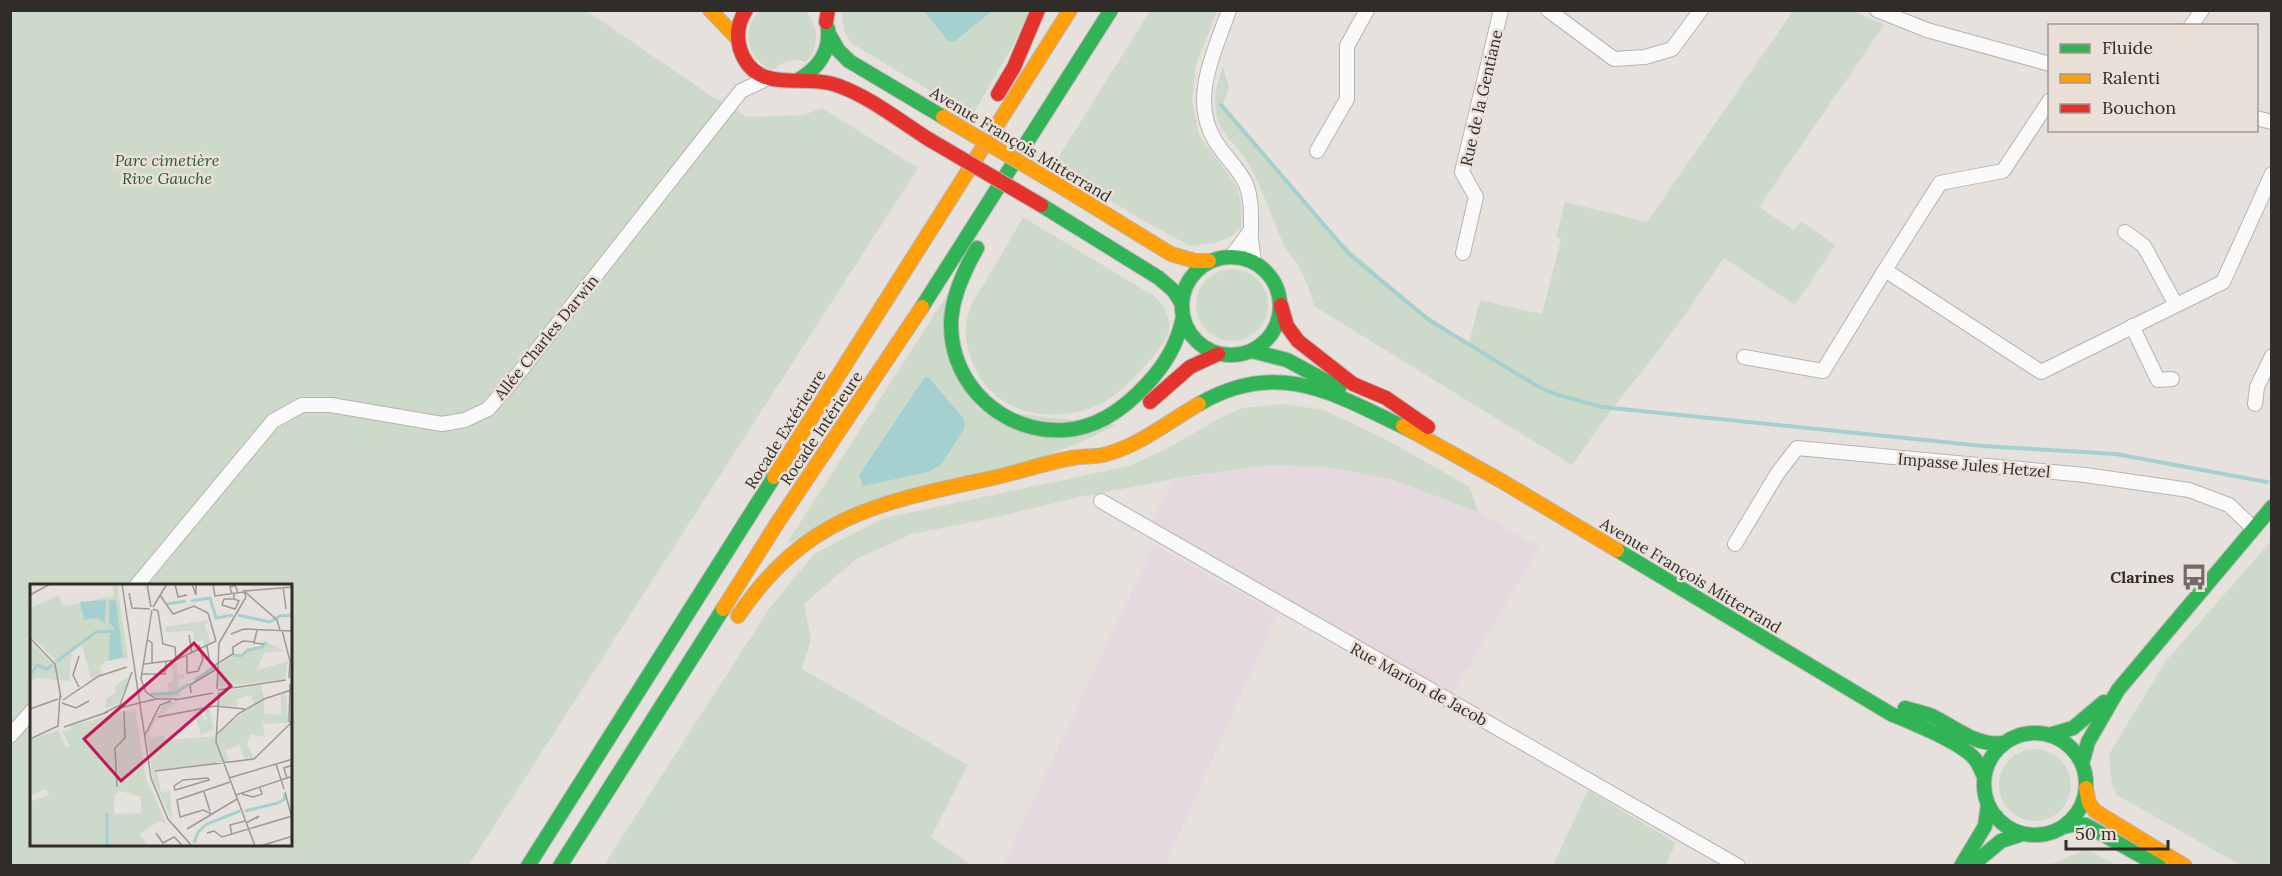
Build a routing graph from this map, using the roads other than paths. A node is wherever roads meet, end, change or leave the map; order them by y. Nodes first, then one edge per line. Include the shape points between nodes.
1 (710, 10) edge
2 (746, 10) edge
3 (1038, 10) edge
4 (1070, 10) edge
5 (1111, 10) edge
6 (1229, 10) edge
7 (1367, 10) edge
8 (1502, 10) edge
9 (1548, 10) edge
10 (1701, 10) edge
11 (1877, 10) edge
12 (2202, 10) edge
13 (1899, 15) edge
14 (826, 19) edge
15 (2192, 24) edge
16 (1094, 36) junction
17 (737, 38) junction
18 (746, 63) junction
19 (2048, 64) edge
20 (766, 79) junction
21 (800, 79) junction
22 (741, 91) junction
23 (2048, 102) edge
24 (1317, 151) dead end
25 (969, 170) junction
26 (2271, 174) edge
27 (1251, 230) junction
28 (2126, 232) dead end
29 (1463, 253) dead end
30 (1232, 256) junction
31 (1209, 261) junction
32 (1254, 262) junction
33 (1885, 270) junction
34 (1281, 305) junction
35 (2176, 305) junction
36 (1182, 310) junction
37 (2132, 326) junction
38 (1252, 351) junction
39 (1218, 354) junction
40 (2271, 356) edge
41 (1744, 357) dead end
42 (2172, 379) dead end
43 (2255, 404) dead end
44 (1139, 412) dead end
45 (1414, 432) junction
46 (1107, 438) dead end
47 (1069, 458) junction
48 (1505, 483) junction
49 (1101, 501) dead end
50 (2271, 507) edge
51 (2253, 528) junction
52 (1735, 544) dead end
53 (138, 584) edge
54 (730, 628) dead end
55 (2118, 690) junction
56 (685, 694) dead end
57 (1859, 696) junction
58 (30, 713) edge
59 (2049, 735) junction
60 (10, 736) edge
61 (2005, 743) junction
62 (2082, 764) junction
63 (623, 765) junction
64 (1984, 776) junction
65 (2086, 788) junction
66 (1988, 805) junction
67 (2063, 827) junction
68 (2022, 834) junction
69 (528, 866) edge
70 (560, 866) edge
71 (1738, 866) edge
72 (1961, 866) edge
73 (1971, 866) edge
74 (2159, 866) edge
75 (2185, 866) edge

1 - 17 main road
2 - 17 main road
3 - 25 main road via 1014,67 989,112
4 - 25 main road, Rocade Extérieure
5 - 16 main road, Rocade Intérieure
6 - 27 street via 1204,81 1204,112 1214,139 1245,184 1252,213
7 - 24 street via 1347,46 1347,99
8 - 29 street, Rue de la Gentiane via 1462,172 1476,197
9 - 10 street via 1614,59 1645,57 1672,49
11 - 13 street
12 - 15 street
13 - 19 street via 1927,30
14 - 21 main road, Avenue François Mitterrand via 827,48 822,61
14 - 31 main road, Avenue François Mitterrand, bridge via 838,50 849,61 1171,254
16 - 36 main road via 967,266 953,303 952,346 957,364 976,395 994,411 1030,428 1063,431 1092,424 1143,388 1172,352 1180,333
16 - 63 main road, Rocade Intérieure
17 - 18 main road
18 - 20 main road
18 - 22 street, Allée Charles Darwin
20 - 21 main road
20 - 22 street, Allée Charles Darwin
21 - 36 main road, bridge via 836,85 1041,205 1160,278 1174,291
22 - 53 street, Allée Charles Darwin via 488,409 465,420 442,424 331,405 302,405 273,421
23 - 33 street via 2003,171 1940,183
25 - 69 main road, Rocade Extérieure
26 - 35 street via 2223,282
27 - 30 street
27 - 32 street
28 - 35 street via 2144,246
30 - 31 main road, Avenue François Mitterrand
30 - 32 main road, Avenue François Mitterrand
31 - 36 main road via 1190,279
32 - 34 main road, Avenue François Mitterrand via 1270,275
33 - 37 street via 2041,372
33 - 41 street via 1823,371
34 - 38 main road via 1273,333
34 - 48 main road, Avenue François Mitterrand via 1287,326 1321,360 1353,384 1386,398 1422,422
35 - 37 street
36 - 39 main road via 1196,340
37 - 42 street via 2158,380
38 - 39 main road, Avenue François Mitterrand
38 - 45 main road, Avenue François Mitterrand via 1287,358
39 - 44 main road, Avenue François Mitterrand via 1204,357 1187,368
40 - 43 street via 2257,387
45 - 47 main road via 1314,386 1281,380 1249,382 1222,391 1125,446 1102,455
45 - 48 main road, Avenue François Mitterrand
46 - 47 main road
47 - 54 main road via 939,488 824,530 795,549 776,568
48 - 57 main road, Avenue François Mitterrand
49 - 71 street, Rue Marion de Jacob
50 - 51 main road
51 - 52 street, Impasse Jules Hetzel via 2229,505 2189,490 2085,475 1797,448
51 - 55 main road
55 - 59 main road via 2073,729
55 - 62 main road via 2088,742
56 - 63 main road via 647,751
57 - 61 main road, Avenue François Mitterrand via 1931,715 1974,741
57 - 64 main road, Avenue François Mitterrand via 1968,753
58 - 60 street
59 - 61 main road via 2021,735
59 - 62 main road via 2074,751
61 - 64 main road via 1991,758
62 - 65 main road
63 - 70 main road, Rocade Intérieure
64 - 66 main road
65 - 67 main road via 2083,803
65 - 75 main road via 2094,811
66 - 68 main road via 2002,823
66 - 72 main road via 1985,826
67 - 68 main road via 2036,836
67 - 74 main road via 2086,825
68 - 73 main road via 2001,841

